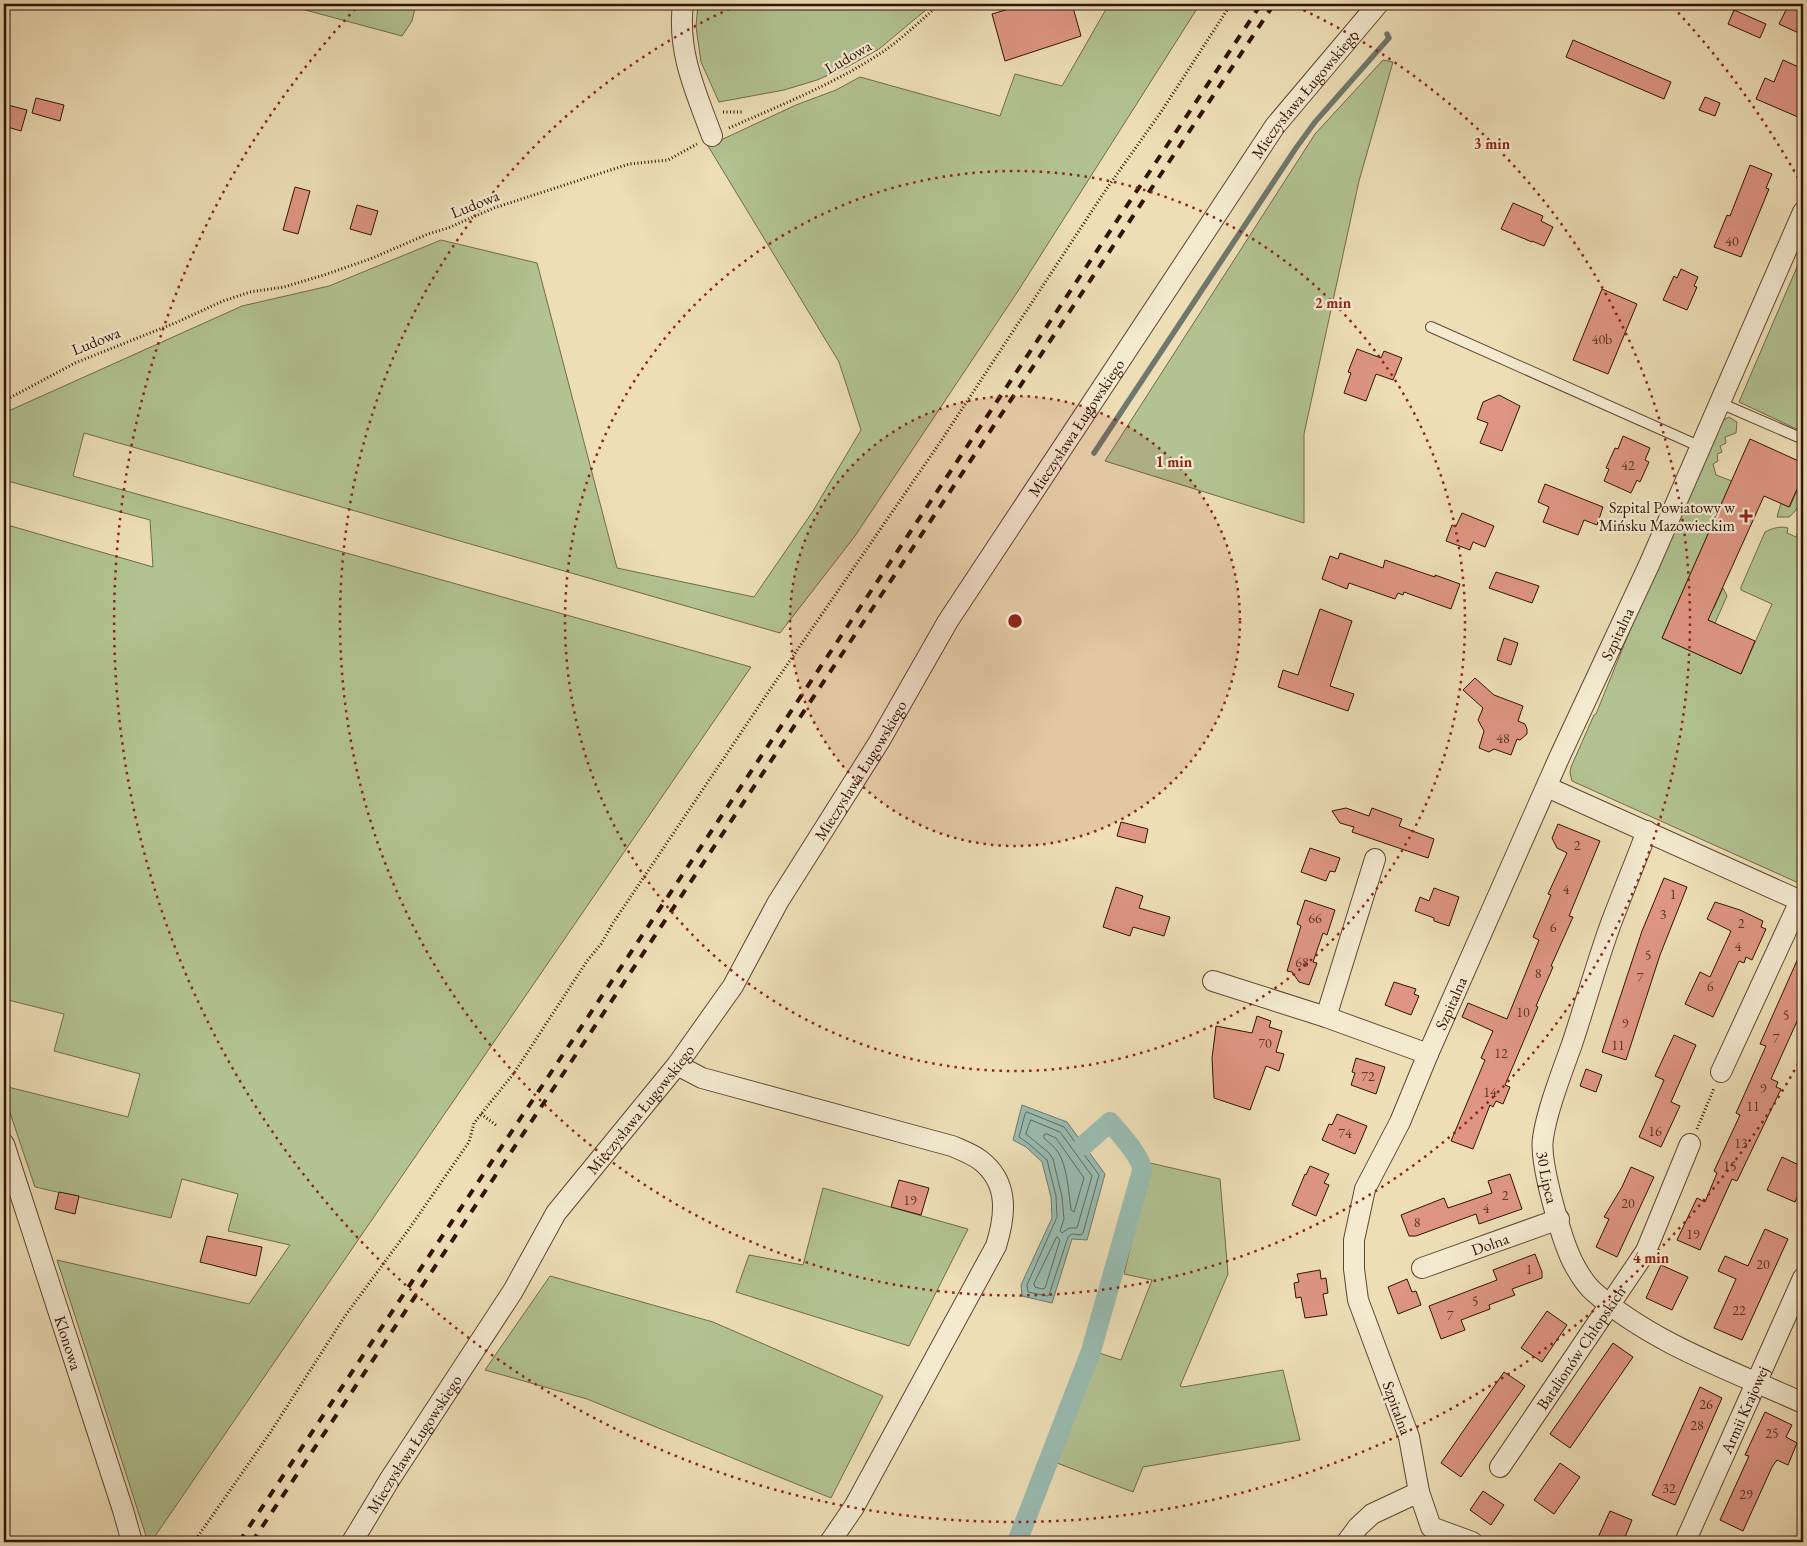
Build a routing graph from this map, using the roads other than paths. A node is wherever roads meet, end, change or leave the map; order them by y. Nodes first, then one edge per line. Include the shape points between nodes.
1 (683, 4) edge
2 (1378, 4) edge
3 (712, 136) road end
4 (1803, 212) edge
5 (1431, 327) dead end
6 (1720, 403) junction
7 (1803, 439) edge
8 (1701, 446) junction
9 (1547, 787) junction
10 (1647, 831) junction
11 (1376, 859) dead end
12 (1802, 902) edge
13 (1213, 981) dead end
14 (1326, 1017) junction
15 (1428, 1054) junction
16 (677, 1065) junction
17 (1721, 1072) road end
18 (4, 1144) edge
19 (1690, 1144) road end
20 (1558, 1219) junction
21 (1422, 1268) dead end
22 (1803, 1278) edge
23 (1610, 1305) junction
24 (1757, 1382) junction
25 (1803, 1403) edge
26 (1500, 1467) dead end
27 (1420, 1492) junction
28 (132, 1542) edge
29 (352, 1542) edge
30 (830, 1542) edge
31 (1347, 1542) edge
32 (1472, 1542) edge
33 (1685, 1542) edge

1 - 3 street via 684,58
2 - 16 street, Mieczysława Ługowskiego via 1275,126 1059,451 948,621 879,742 778,902 733,986
4 - 6 street, Szpitalna
5 - 8 lane
6 - 7 lane
6 - 8 street, Szpitalna
8 - 9 street, Szpitalna
9 - 10 street
9 - 15 street, Szpitalna
10 - 12 street
10 - 20 street, 30 Lipca via 1610,927 1544,1130 1542,1152
11 - 14 street
12 - 17 street
13 - 14 street
14 - 15 street
15 - 27 street, Szpitalna via 1400,1122 1364,1189 1354,1240 1358,1300 1408,1437
16 - 29 street, Mieczysława Ługowskiego via 556,1213 513,1290
16 - 30 street via 702,1078 952,1146 978,1159 994,1172 1001,1189 1004,1208 996,1246 854,1507
18 - 28 street, Klonowa
19 - 23 street, Batalionów Chłopskich via 1646,1251
20 - 21 street, Dolna
20 - 23 street, 30 Lipca via 1575,1268 1593,1291
22 - 24 street, Armii Krajowej
23 - 24 street, 30 Lipca via 1664,1340
23 - 26 street, Batalionów Chłopskich
24 - 25 street, 30 Lipca
24 - 33 street, Armii Krajowej
27 - 31 street via 1372,1514
27 - 32 street, Szpitalna via 1431,1526

